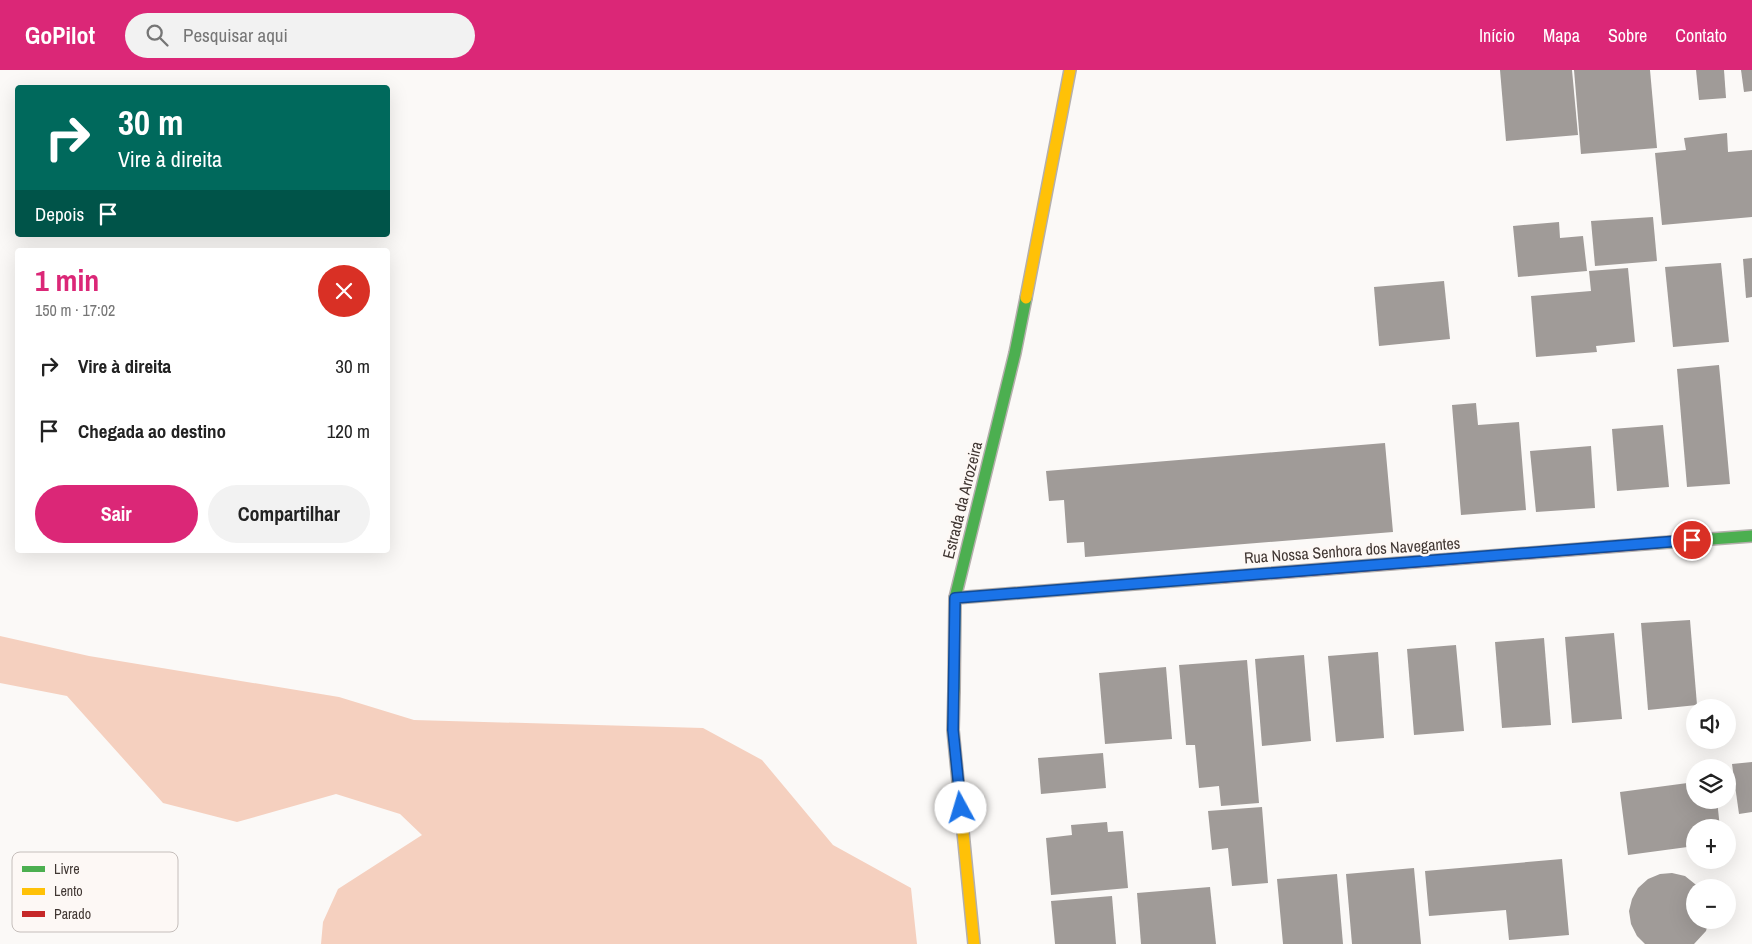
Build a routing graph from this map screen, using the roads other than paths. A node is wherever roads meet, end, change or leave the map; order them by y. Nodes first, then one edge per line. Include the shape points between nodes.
1 (1070, 70) edge
2 (1752, 536) edge
3 (955, 598) junction
4 (974, 944) edge

1 - 3 main road, Estrada da Arrozeira via 1015,353
2 - 3 main road, Rua Nossa Senhora dos Navegantes
3 - 4 main road, Estrada da Arrozeira via 953,730

